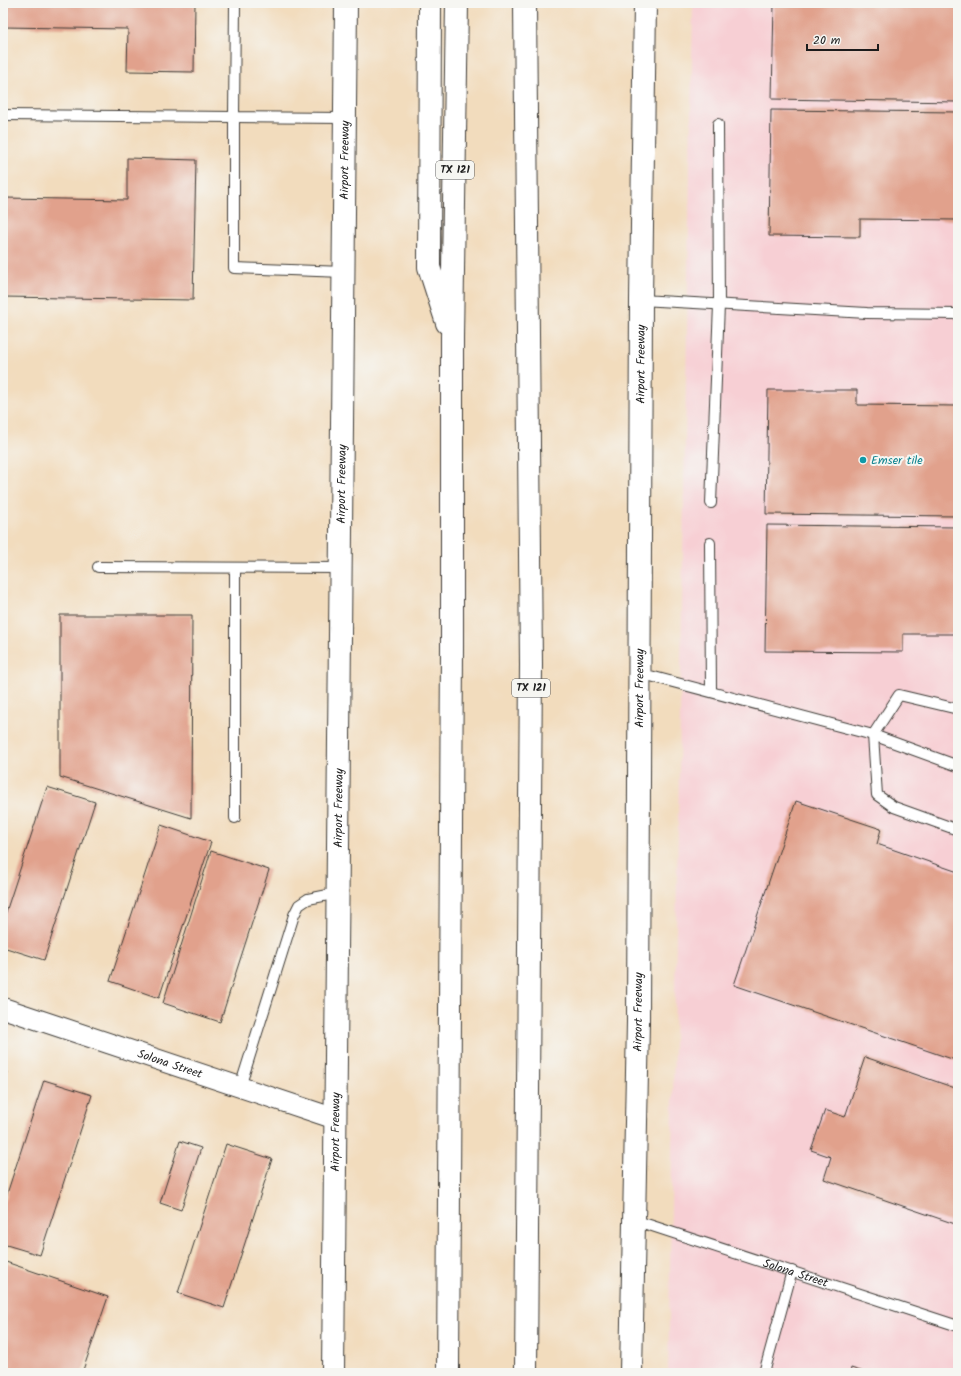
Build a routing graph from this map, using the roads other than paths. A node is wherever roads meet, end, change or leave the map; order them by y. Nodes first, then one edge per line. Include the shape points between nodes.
1 (235, 3) edge
2 (346, 3) edge
3 (430, 3) edge
4 (457, 3) edge
5 (525, 3) edge
6 (645, 3) edge
7 (3, 115) edge
8 (234, 117) junction
9 (345, 118) junction
10 (718, 124) dead end
11 (344, 272) junction
12 (641, 300) junction
13 (719, 305) junction
14 (958, 314) edge
15 (452, 338) junction
16 (711, 503) dead end
17 (710, 543) dead end
18 (98, 567) dead end
19 (235, 568) junction
20 (341, 568) junction
21 (639, 673) junction
22 (711, 691) junction
23 (958, 709) edge
24 (873, 735) junction
25 (958, 766) edge
26 (235, 818) dead end
27 (958, 830) edge
28 (338, 893) junction
29 (3, 1008) edge
30 (240, 1087) junction
31 (336, 1119) junction
32 (634, 1220) junction
33 (792, 1271) junction
34 (958, 1326) edge
35 (333, 1373) edge
36 (448, 1373) edge
37 (526, 1373) edge
38 (631, 1373) edge
39 (764, 1373) edge

1 - 8 lane
2 - 9 main road, Airport Freeway
3 - 15 main road via 428,267
4 - 15 main road, TX 121
5 - 37 main road, TX 121 via 531,664
6 - 12 main road, Airport Freeway
7 - 8 lane
8 - 9 lane
8 - 11 lane via 234,268
9 - 11 main road, Airport Freeway
10 - 13 lane
11 - 20 main road, Airport Freeway
12 - 13 lane
12 - 21 main road, Airport Freeway
13 - 14 lane via 867,313
13 - 16 lane
15 - 36 main road, TX 121
17 - 22 lane
18 - 19 lane
19 - 20 lane
19 - 26 lane
20 - 28 main road, Airport Freeway
21 - 22 lane
21 - 32 main road, Airport Freeway via 638,1022
22 - 24 lane
23 - 24 lane via 899,695
24 - 25 lane
24 - 27 lane via 877,795 894,807
28 - 30 lane via 308,899 299,904
28 - 31 main road, Airport Freeway
29 - 30 street, Solona Street
30 - 31 street, Solona Street
31 - 35 main road, Airport Freeway
32 - 33 lane, Solona Street
32 - 38 main road, Airport Freeway
33 - 34 lane, Solona Street
33 - 39 lane

